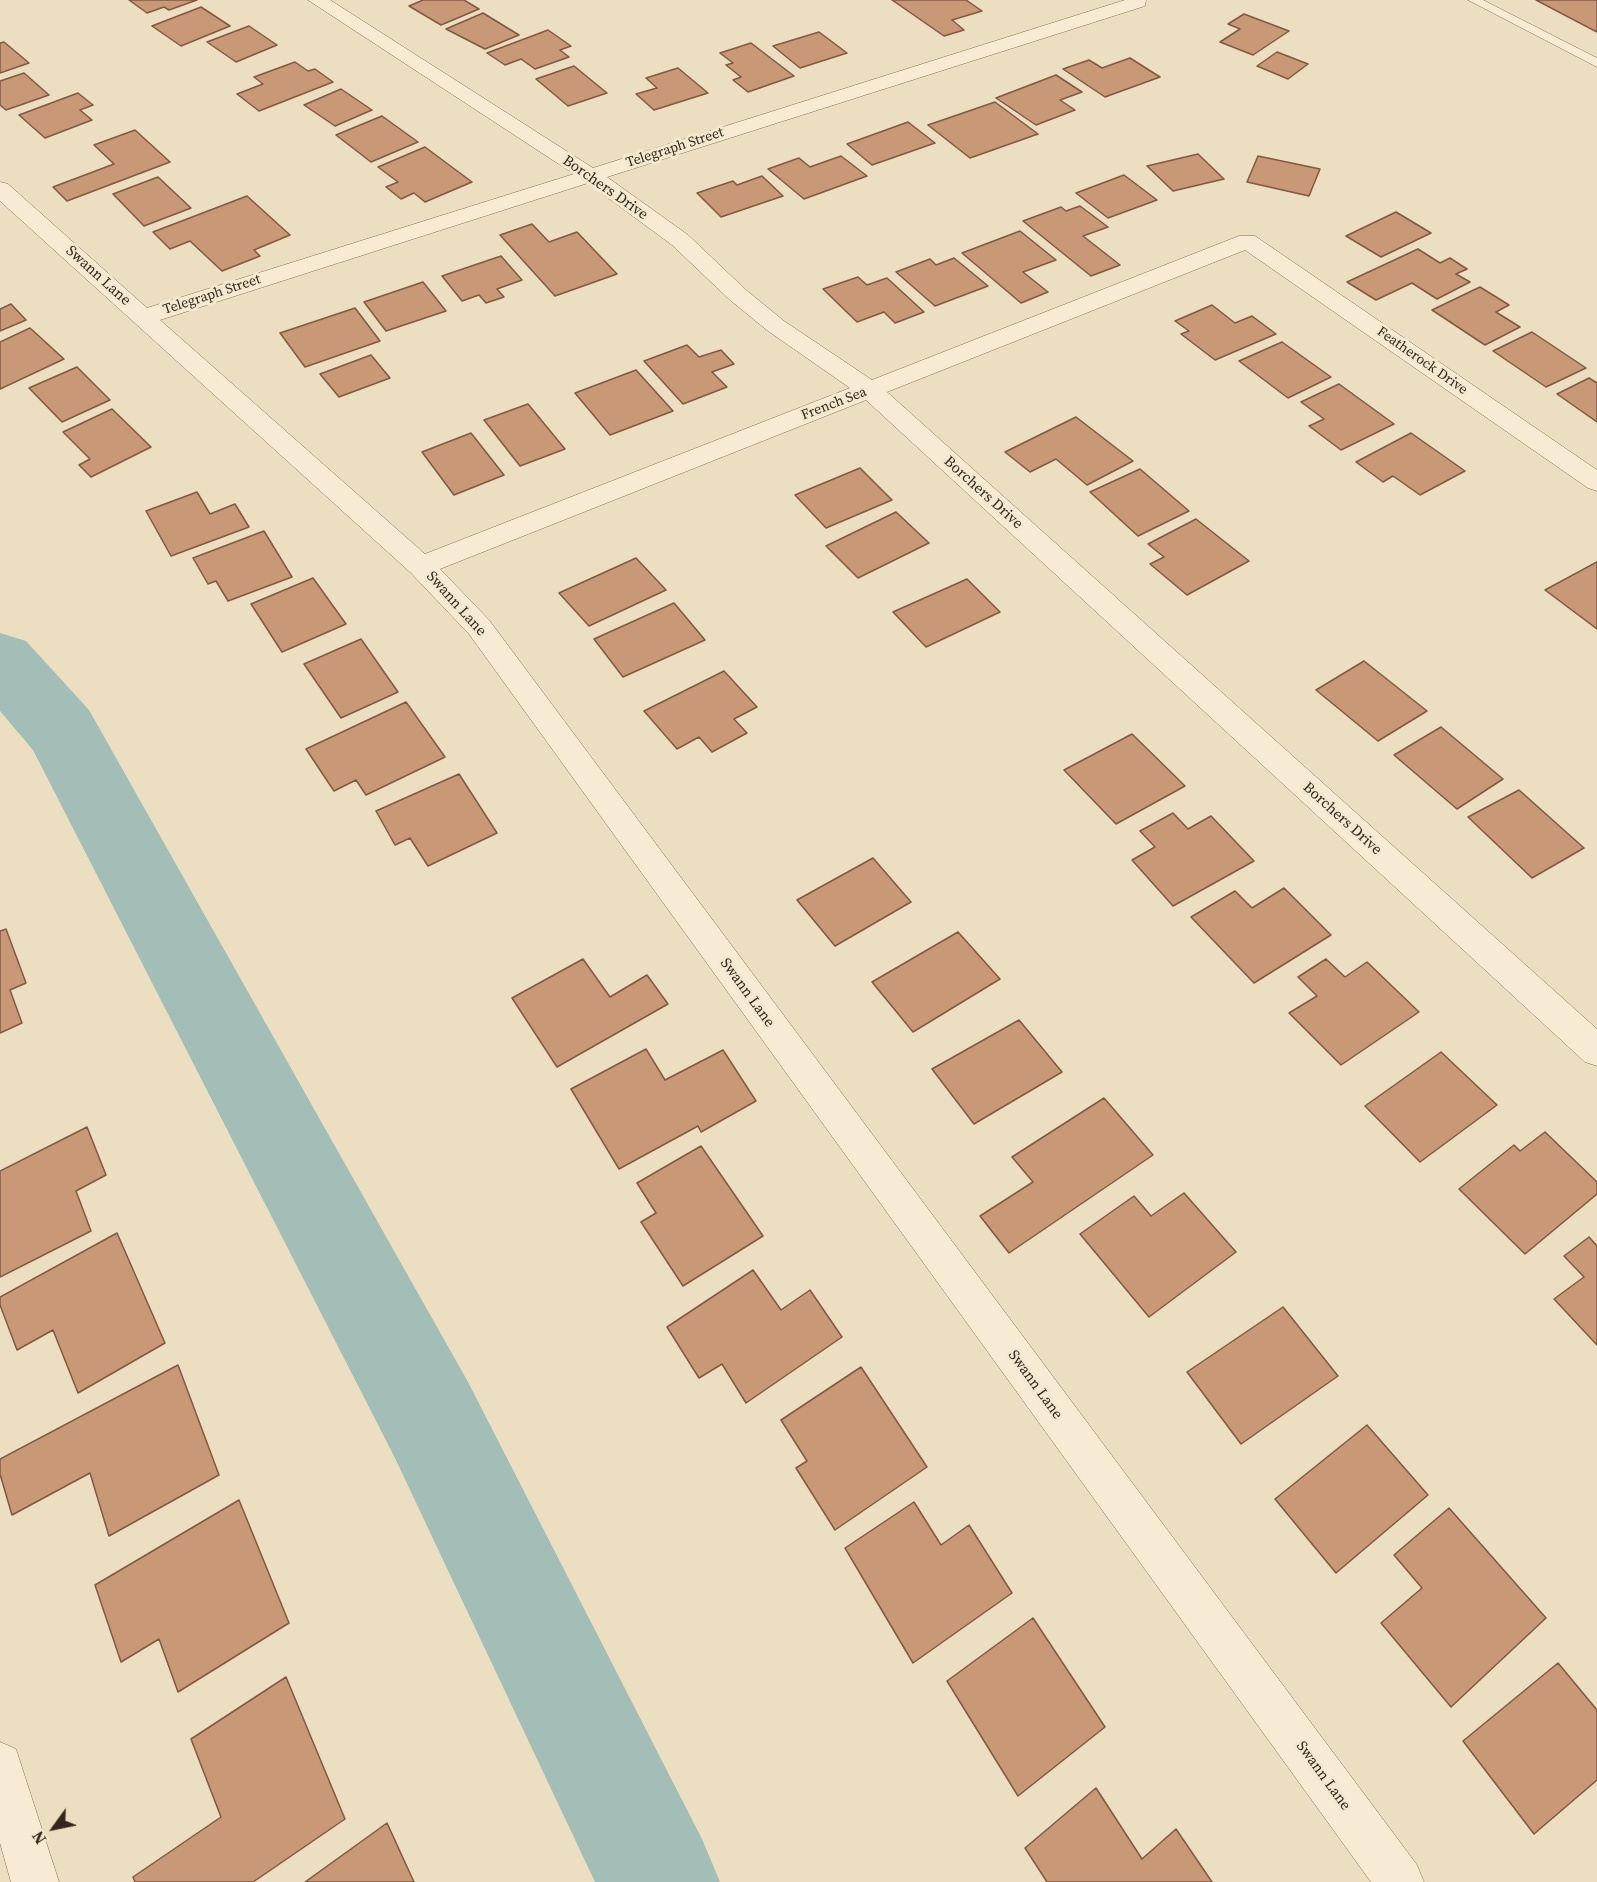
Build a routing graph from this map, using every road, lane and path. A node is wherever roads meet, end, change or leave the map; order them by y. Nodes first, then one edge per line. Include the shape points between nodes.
1 (317, 0) edge
2 (1474, 0) edge
3 (1137, 1) edge
4 (1597, 63) edge
5 (590, 175) junction
6 (0, 189) edge
7 (1247, 241) joint
8 (144, 317) junction
9 (870, 390) junction
10 (1597, 482) edge
11 (421, 566) junction
12 (1597, 1051) edge
13 (0, 1765) edge
14 (35, 1882) edge
15 (1400, 1882) edge

1 - 5 street, Borchers Drive
2 - 4 lane
3 - 5 street, Telegraph Street
5 - 8 street, Telegraph Street
5 - 9 street, Borchers Drive via 680,240 738,296 776,326
6 - 8 street, Swann Lane
7 - 9 street, French Sea
7 - 10 street, Featherock Drive
8 - 11 street, Swann Lane
9 - 11 street, French Sea
9 - 12 street, Borchers Drive
11 - 15 street, Swann Lane via 479,627
13 - 14 street

